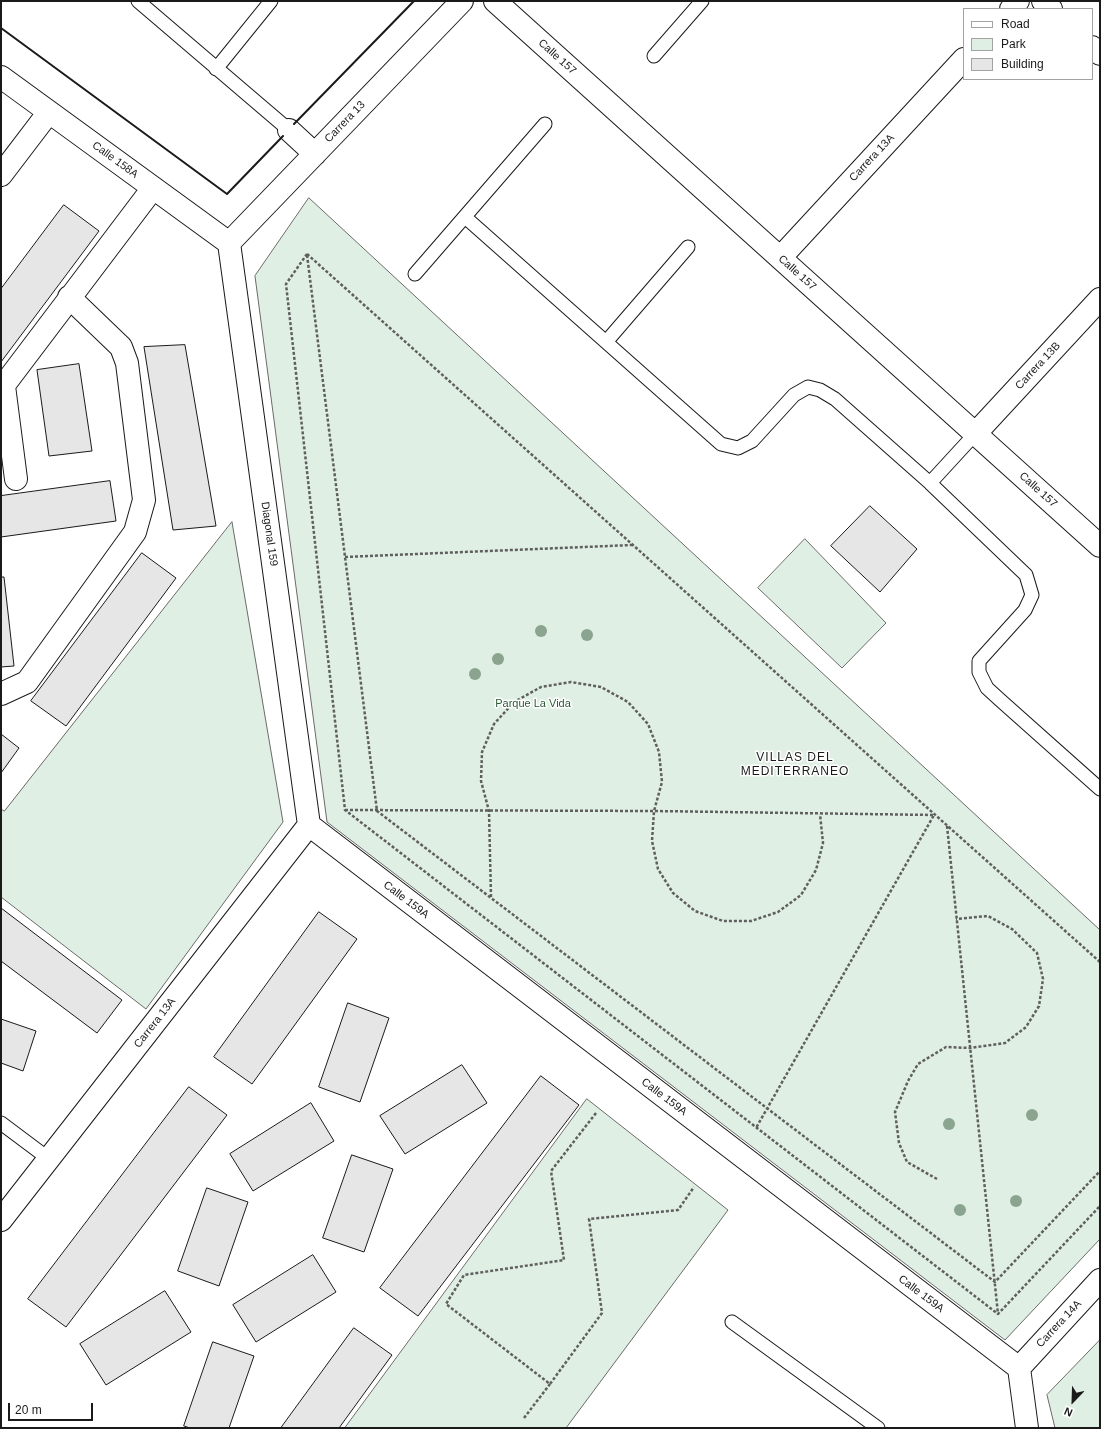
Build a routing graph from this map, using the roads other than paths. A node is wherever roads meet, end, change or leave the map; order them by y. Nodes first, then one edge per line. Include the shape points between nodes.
1 (138, 1) edge
2 (271, 1) edge
3 (462, 1) edge
4 (495, 1) edge
5 (702, 1) edge
6 (654, 56) dead end
7 (963, 60) edge
8 (216, 69) junction
9 (1, 77) edge
10 (49, 112) junction
11 (545, 124) dead end
12 (289, 130) joint
13 (315, 154) junction
14 (1, 176) edge
15 (153, 188) junction
16 (465, 217) junction
17 (229, 243) junction
18 (688, 247) dead end
19 (780, 258) junction
20 (415, 274) dead end
21 (69, 297) junction
22 (1100, 299) edge
23 (606, 342) junction
24 (2, 388) edge
25 (975, 434) junction
26 (16, 478) dead end
27 (930, 483) junction
28 (1100, 546) edge
29 (1, 694) edge
30 (1100, 789) edge
31 (309, 825) junction
32 (1, 1123) edge
33 (49, 1159) junction
34 (1, 1220) edge
35 (1100, 1280) edge
36 (732, 1322) dead end
37 (1018, 1368) junction
38 (878, 1428) edge
39 (1027, 1428) edge

1 - 8 lane
2 - 8 lane
3 - 13 street, Carrera 13
4 - 19 street, Calle 157
5 - 6 lane
7 - 19 street, Carrera 13A
8 - 12 lane
9 - 10 street, Calle 158A
10 - 14 street
10 - 15 street, Calle 158A
11 - 16 lane
12 - 13 street
13 - 17 street, Carrera 13
15 - 17 street, Calle 158A
15 - 21 street
16 - 20 lane
16 - 23 lane
17 - 31 street, Diagonal 159
18 - 23 lane
19 - 25 street, Calle 157
21 - 24 street
21 - 29 street via 121,347 127,363 144,500 135,532 27,682
22 - 25 street, Carrera 13B
23 - 27 lane via 721,444 738,448 752,441 794,395 808,387 820,390 835,399
24 - 26 street
25 - 27 lane
25 - 28 street, Calle 157
27 - 30 lane via 1026,576 1032,595 1024,610 979,661 979,672 987,688
31 - 33 street, Carrera 13A
31 - 37 street, Calle 159A
32 - 33 lane
33 - 34 street, Carrera 13A
35 - 37 street, Carrera 14A
36 - 38 lane
37 - 39 street

